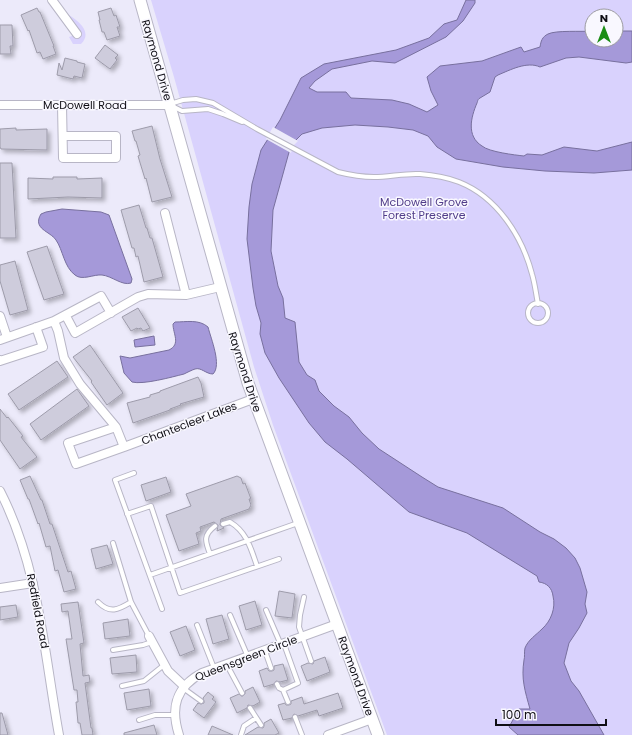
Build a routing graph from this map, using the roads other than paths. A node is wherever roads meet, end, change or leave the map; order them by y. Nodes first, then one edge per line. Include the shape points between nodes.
1 (52, 0) edge
2 (140, 0) edge
3 (77, 34) dead end
4 (169, 104) junction
5 (0, 105) edge
6 (62, 105) junction
7 (257, 129) junction
8 (63, 136) junction
9 (165, 213) dead end
10 (220, 286) junction
11 (186, 295) junction
12 (538, 304) junction
13 (111, 313) junction
14 (0, 316) edge
15 (66, 316) junction
16 (54, 321) junction
17 (36, 327) junction
18 (3, 338) edge
19 (0, 360) edge
20 (253, 398) junction
21 (116, 427) junction
22 (124, 447) junction
23 (134, 473) dead end
24 (0, 492) edge
25 (127, 514) junction
26 (299, 522) junction
27 (223, 524) dead end
28 (215, 526) dead end
29 (248, 541) junction
30 (113, 543) dead end
31 (210, 554) junction
32 (279, 559) dead end
33 (257, 566) junction
34 (172, 567) junction
35 (150, 575) junction
36 (33, 583) junction
37 (0, 588) edge
38 (304, 597) dead end
39 (98, 602) dead end
40 (131, 602) junction
41 (162, 609) dead end
42 (266, 610) dead end
43 (230, 615) dead end
44 (337, 624) junction
45 (197, 626) dead end
46 (302, 637) junction
47 (150, 639) junction
48 (282, 644) junction
49 (113, 650) dead end
50 (264, 651) junction
51 (248, 657) junction
52 (311, 661) dead end
53 (164, 665) junction
54 (227, 665) junction
55 (271, 668) dead end
56 (214, 669) junction
57 (277, 684) dead end
58 (122, 686) dead end
59 (183, 687) junction
60 (283, 690) junction
61 (242, 693) dead end
62 (200, 701) dead end
63 (288, 702) dead end
64 (250, 708) dead end
65 (175, 715) junction
66 (295, 717) dead end
67 (256, 718) junction
68 (372, 719) junction
69 (139, 720) dead end
70 (261, 725) dead end
71 (59, 735) edge
72 (179, 735) edge
73 (241, 735) edge
74 (302, 735) edge
75 (328, 735) edge
76 (378, 735) edge

1 - 3 street
2 - 4 street, Raymond Drive
4 - 6 street, McDowell Road
4 - 7 lane via 182,110 215,111
4 - 7 lane via 183,100 205,100 220,106
4 - 10 street, Raymond Drive
5 - 6 street, McDowell Road
6 - 8 street
7 - 12 lane via 338,172 373,177 418,174 439,176 475,190 503,215 518,236 533,275
8 - 8 street via 116,136 116,158 63,158
9 - 11 street
10 - 11 street
10 - 20 street, Raymond Drive
11 - 13 street via 148,294
12 - 12 lane via 532,306 529,312 531,319 536,323 547,318 548,312 544,306
13 - 15 street via 101,296
13 - 15 street via 75,333
14 - 18 street
15 - 16 street
16 - 17 street
16 - 21 street via 64,358 80,384
17 - 18 street
17 - 19 street via 43,347
20 - 22 street, Chantecleer Lakes
20 - 26 street, Raymond Drive
21 - 22 street
21 - 22 street, Chantecleer Lakes via 68,443 76,464
23 - 25 lane via 115,480
24 - 36 street, Redfield Road via 21,541
25 - 34 lane via 151,506
25 - 35 lane
26 - 29 lane
26 - 44 street, Raymond Drive
27 - 29 lane via 230,522 236,526
28 - 31 lane via 207,534 205,541
29 - 31 lane
29 - 33 lane
30 - 40 lane
31 - 34 lane
32 - 33 lane
33 - 34 lane via 180,593
34 - 35 lane
35 - 41 lane
36 - 37 street
36 - 71 street, Redfield Road via 44,635
38 - 46 lane via 299,627
39 - 40 lane via 104,608 117,610
40 - 47 lane
42 - 48 lane
43 - 51 lane
44 - 46 street, Queensgreen Circle
44 - 68 street, Raymond Drive
45 - 56 lane
46 - 48 street, Queensgreen Circle
46 - 52 lane
47 - 49 lane via 143,645
47 - 53 street
48 - 50 street, Queensgreen Circle
48 - 60 lane via 298,683
50 - 51 street, Queensgreen Circle
50 - 55 lane
51 - 54 street, Queensgreen Circle
53 - 58 lane via 144,681
53 - 59 street
54 - 56 street, Queensgreen Circle
54 - 61 lane
56 - 59 street, Queensgreen Circle via 192,678
57 - 60 lane
59 - 62 lane
59 - 65 street, Queensgreen Circle via 176,701
60 - 63 lane
64 - 67 lane
65 - 69 lane via 155,715
65 - 72 street, Queensgreen Circle
66 - 74 lane
67 - 70 lane
67 - 73 lane via 244,726
68 - 75 street
68 - 76 street, Raymond Drive

